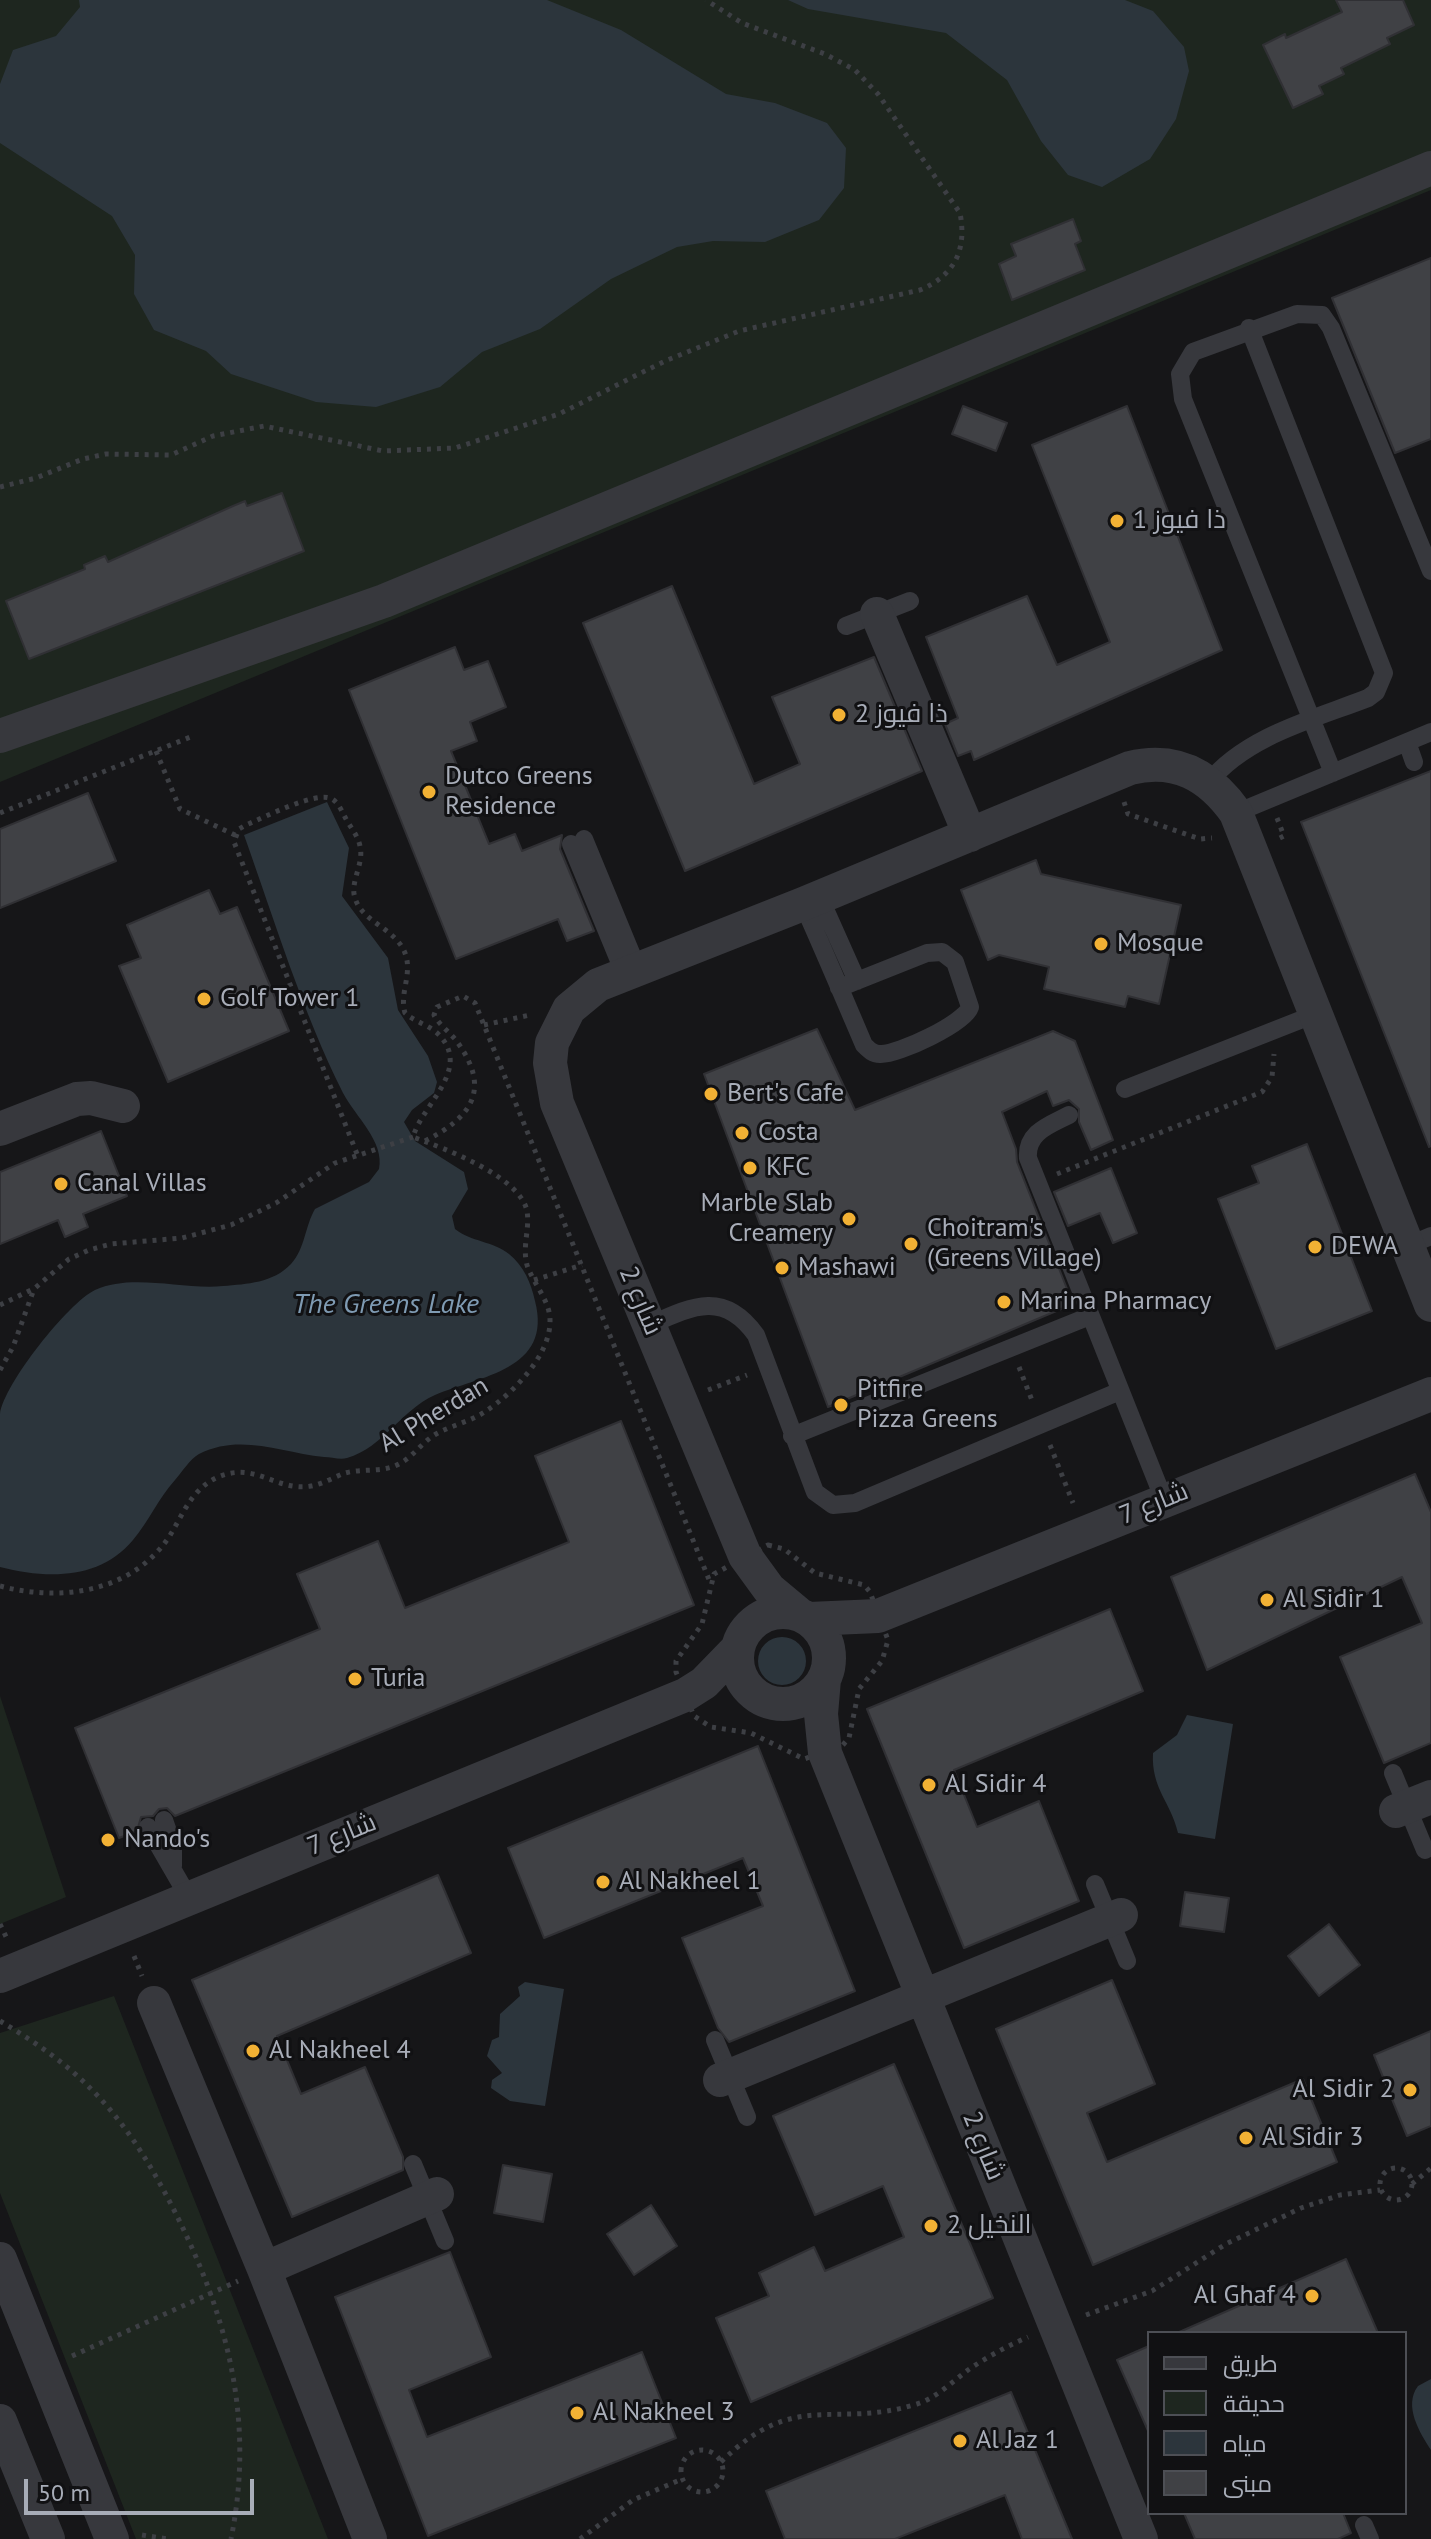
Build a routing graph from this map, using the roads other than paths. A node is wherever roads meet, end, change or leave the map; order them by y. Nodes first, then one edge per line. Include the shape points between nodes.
1 (1431, 168) edge
2 (1249, 328) junction
3 (1431, 525) edge
4 (1413, 532) junction
5 (1431, 571) edge
6 (911, 605) dead end
7 (863, 625) joint
8 (1312, 720) junction
9 (0, 736) edge
10 (1419, 737) edge
11 (1420, 759) dead end
12 (1333, 773) junction
13 (1209, 782) junction
14 (1236, 813) junction
15 (970, 835) junction
16 (577, 841) dead end
17 (812, 901) junction
18 (631, 972) junction
19 (848, 984) junction
20 (1313, 1015) junction
21 (1125, 1089) dead end
22 (123, 1106) dead end
23 (1069, 1115) dead end
24 (0, 1129) edge
25 (1419, 1241) edge
26 (1431, 1305) edge
27 (1090, 1316) junction
28 (650, 1325) junction
29 (1120, 1391) junction
30 (1431, 1394) edge
31 (792, 1436) junction
32 (1164, 1500) junction
33 (745, 1556) junction
34 (804, 1616) junction
35 (878, 1616) junction
36 (740, 1642) junction
37 (826, 1672) junction
38 (685, 1695) junction
39 (763, 1700) junction
40 (825, 1753) junction
41 (1388, 1776) dead end
42 (1411, 1805) edge
43 (156, 1823) dead end
44 (1420, 1853) dead end
45 (1100, 1882) dead end
46 (189, 1898) junction
47 (1115, 1918) junction
48 (1132, 1959) dead end
49 (0, 1976) edge
50 (923, 1997) junction
51 (154, 2003) road end
52 (710, 2042) dead end
53 (725, 2078) junction
54 (742, 2120) dead end
55 (418, 2162) dead end
56 (432, 2196) junction
57 (450, 2239) dead end
58 (0, 2259) edge
59 (264, 2269) junction
60 (0, 2421) edge
61 (127, 2537) edge
62 (48, 2539) edge
63 (370, 2539) edge
64 (1141, 2539) edge

1 - 9 street via 384,601
2 - 4 lane via 1297,314 1322,315
2 - 8 lane via 1193,352 1179,386
2 - 8 lane via 1384,673 1368,698
3 - 4 lane
4 - 5 lane
6 - 7 lane
7 - 15 street
8 - 12 lane
8 - 13 lane via 1249,748
10 - 11 lane
10 - 12 lane
12 - 14 lane
13 - 14 street
13 - 15 street via 1191,771 1152,763
14 - 20 street
15 - 17 street
16 - 18 lane
17 - 18 street
17 - 19 lane
18 - 28 street, شارع 2 via 582,995 555,1034 550,1063 557,1103
19 - 19 lane via 942,952 955,962 970,1007 955,1024 876,1054 864,1045
20 - 21 lane
20 - 25 street
22 - 24 street via 77,1099
23 - 27 lane via 1041,1130 1030,1142 1028,1158
25 - 26 street
27 - 29 lane
27 - 31 lane
28 - 31 lane via 712,1305 745,1320 756,1335
28 - 33 street, شارع 2
29 - 31 lane via 844,1506 815,1492
29 - 32 lane
30 - 32 street, شارع 7
32 - 35 street, شارع 7
33 - 34 street, شارع 2 via 769,1589
33 - 36 street, شارع 2 via 748,1595
34 - 35 street, شارع 7
34 - 36 street via 767,1614 753,1622
34 - 37 street via 824,1637
35 - 37 street, شارع 7
36 - 38 street, شارع 7 via 704,1683
36 - 39 street via 740,1676
37 - 39 street via 815,1692 801,1701 785,1705
37 - 40 street, شارع 2 via 821,1714
38 - 39 street, شارع 7 via 724,1692
38 - 46 street, شارع 7
39 - 40 street, شارع 2 via 798,1723
40 - 50 street, شارع 2
41 - 42 lane
42 - 44 lane
43 - 46 lane
45 - 47 lane
46 - 49 street, شارع 7
47 - 48 lane
47 - 50 street
50 - 53 street
50 - 64 street, شارع 2
51 - 59 street
52 - 53 lane
53 - 54 lane
55 - 56 lane
56 - 57 lane
56 - 59 street
58 - 61 street
59 - 63 street
60 - 62 street

